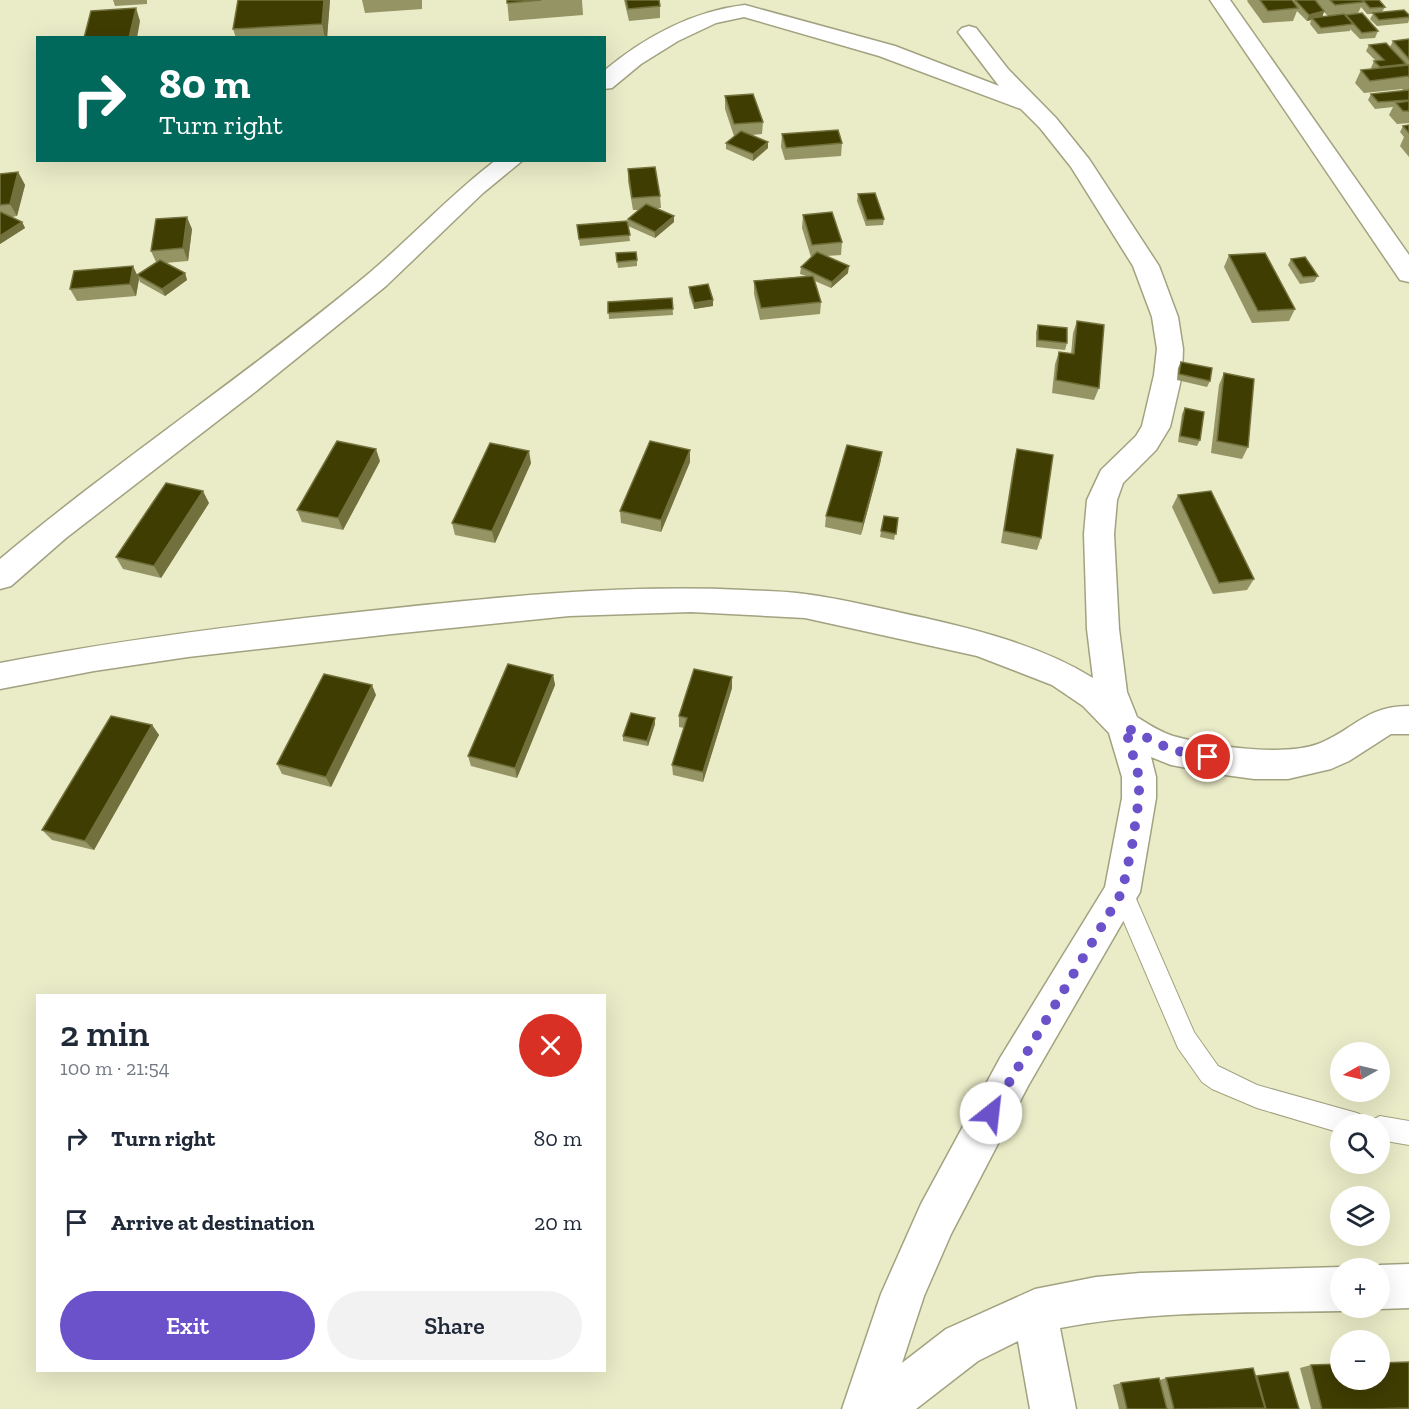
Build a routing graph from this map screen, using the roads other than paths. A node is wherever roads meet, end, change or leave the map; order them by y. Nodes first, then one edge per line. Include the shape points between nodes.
1 (1220, 0) edge
2 (969, 32) dead end
3 (606, 81) edge
4 (1035, 109) junction
5 (509, 162) edge
6 (1409, 274) edge
7 (0, 577) edge
8 (0, 676) edge
9 (1409, 720) edge
10 (1125, 727) junction
11 (1122, 892) junction
12 (1330, 1117) edge
13 (1390, 1129) edge
14 (1409, 1132) edge
15 (1409, 1286) edge
16 (1390, 1287) edge
17 (1330, 1289) edge
18 (1035, 1311) junction
19 (865, 1409) edge
20 (880, 1409) edge
21 (1053, 1409) edge

1 - 6 street
2 - 4 street via 1000,74
3 - 4 street via 645,52 698,23 722,13 745,11 887,51
4 - 10 street via 1074,154 1146,266 1168,334 1168,375 1156,427 1146,443 1111,478 1102,500 1102,629 1111,692
5 - 7 street via 475,188 377,280
8 - 10 street via 188,644 523,608 634,600 771,602 981,644 1071,680 1095,696
9 - 10 street via 1382,723 1319,759 1288,764 1245,763 1172,750
10 - 11 street via 1139,777 1139,798
11 - 12 lane via 1172,1008 1195,1055 1210,1074 1226,1085
11 - 19 street via 1014,1072 936,1219 903,1294
13 - 14 lane
15 - 16 street
17 - 18 street via 1140,1295
18 - 20 street via 962,1345
18 - 21 street

